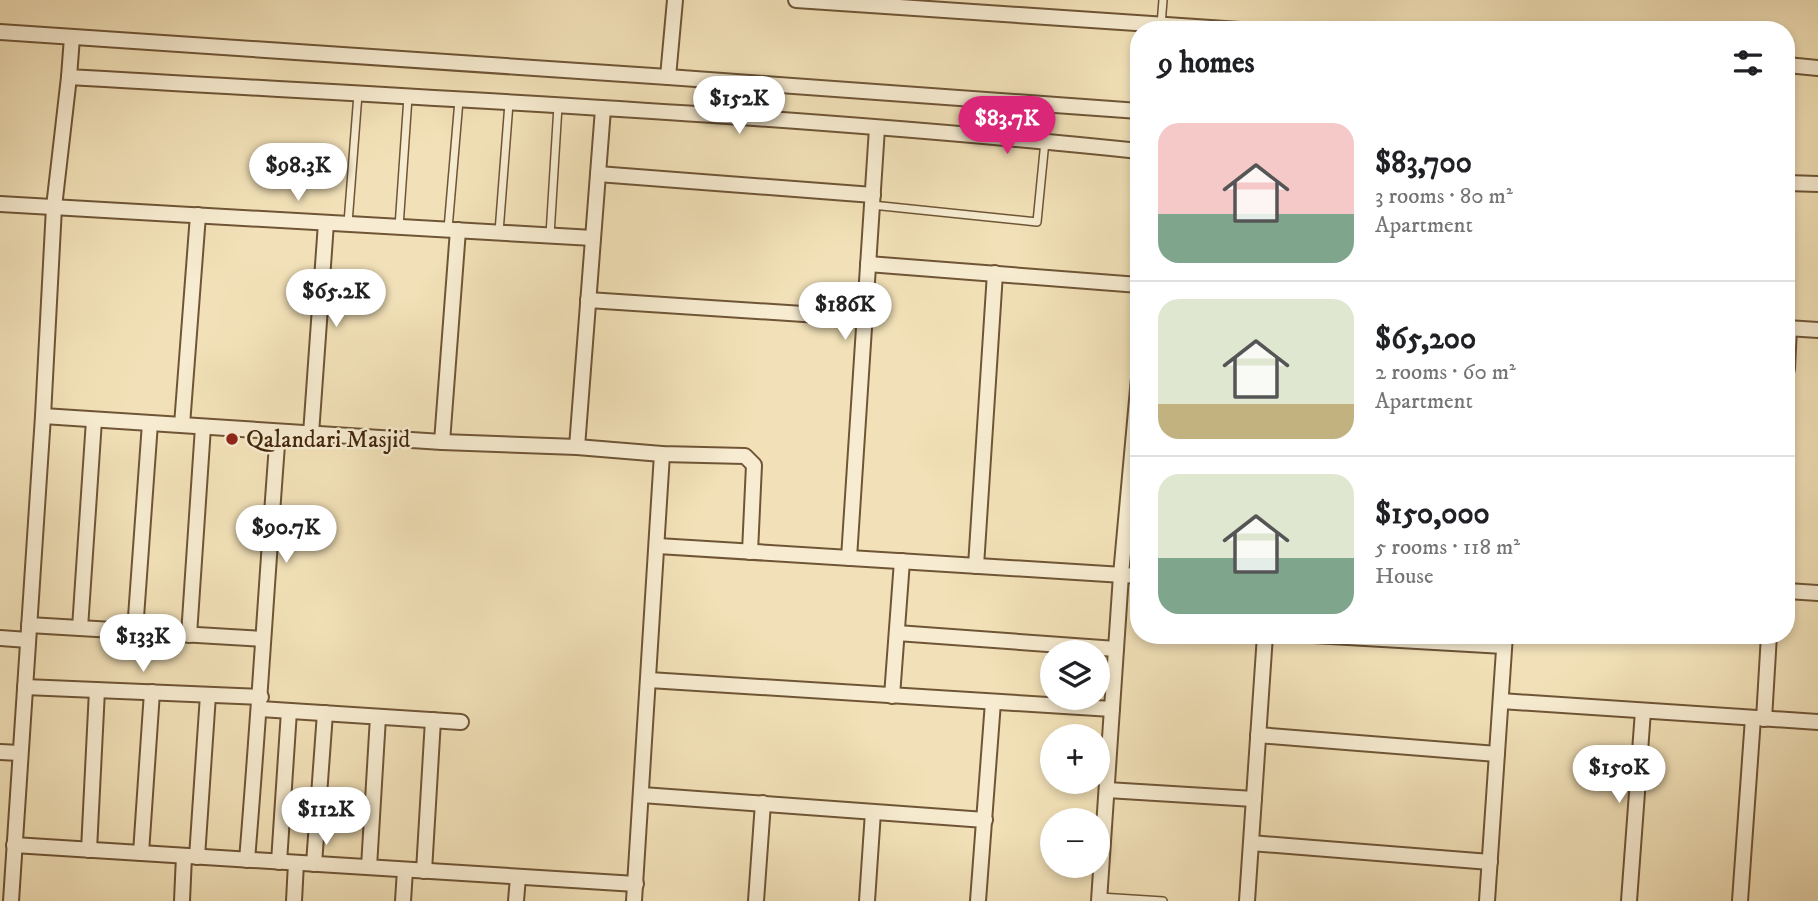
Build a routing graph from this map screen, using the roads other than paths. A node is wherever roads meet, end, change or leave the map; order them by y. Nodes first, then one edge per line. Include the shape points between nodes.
1 (675, 0) edge
2 (796, 0) edge
3 (1163, 0) edge
4 (1161, 21) edge
5 (1130, 25) edge
6 (0, 32) edge
7 (72, 37) junction
8 (1795, 66) edge
9 (1818, 68) edge
10 (69, 77) junction
11 (668, 77) junction
12 (358, 94) junction
13 (408, 97) junction
14 (459, 100) junction
15 (509, 103) junction
16 (558, 106) junction
17 (603, 109) junction
18 (1130, 110) edge
19 (877, 128) junction
20 (1045, 141) junction
21 (1130, 150) edge
22 (598, 174) junction
23 (1795, 183) edge
24 (1818, 184) edge
25 (872, 200) junction
26 (0, 204) edge
27 (54, 207) junction
28 (198, 215) junction
29 (326, 223) junction
30 (348, 224) junction
31 (399, 227) junction
32 (453, 230) junction
33 (499, 233) junction
34 (550, 236) junction
35 (593, 238) junction
36 (868, 264) junction
37 (995, 273) junction
38 (1130, 284) edge
39 (588, 300) junction
40 (864, 318) junction
41 (1795, 328) edge
42 (1818, 330) edge
43 (43, 416) junction
44 (94, 420) junction
45 (150, 423) junction
46 (182, 425) junction
47 (203, 427) junction
48 (278, 432) junction
49 (311, 434) junction
50 (442, 442) junction
51 (577, 447) junction
52 (662, 454) junction
53 (1130, 477) edge
54 (658, 546) junction
55 (750, 552) junction
56 (849, 558) junction
57 (902, 561) junction
58 (976, 566) junction
59 (1121, 575) junction
60 (1130, 576) edge
61 (1795, 592) edge
62 (1818, 593) edge
63 (80, 628) junction
64 (135, 631) junction
65 (28, 632) junction
66 (897, 633) junction
67 (189, 635) junction
68 (0, 638) edge
69 (263, 639) junction
70 (1264, 644) edge
71 (1504, 644) edge
72 (1768, 644) edge
73 (1116, 649) junction
74 (649, 680) junction
75 (25, 687) junction
76 (97, 690) junction
77 (152, 692) junction
78 (208, 695) junction
79 (892, 696) junction
80 (1500, 701) junction
81 (993, 702) junction
82 (260, 703) junction
83 (1112, 709) junction
84 (289, 711) junction
85 (1643, 711) junction
86 (326, 713) junction
87 (378, 717) junction
88 (1758, 718) junction
89 (433, 720) junction
90 (461, 722) dead end
91 (1818, 722) edge
92 (1258, 736) junction
93 (1110, 741) edge
94 (0, 752) edge
95 (20, 753) junction
96 (1497, 754) junction
97 (1110, 790) edge
98 (642, 794) junction
99 (1107, 794) edge
100 (1254, 799) junction
101 (763, 803) junction
102 (873, 812) junction
103 (985, 820) junction
104 (1251, 843) junction
105 (14, 845) junction
106 (89, 850) junction
107 (141, 853) junction
108 (191, 856) junction
109 (247, 860) junction
110 (279, 862) junction
111 (1490, 862) junction
112 (296, 863) junction
113 (313, 864) junction
114 (369, 867) junction
115 (405, 870) junction
116 (424, 871) junction
117 (518, 877) junction
118 (636, 884) junction
119 (1099, 899) edge
120 (10, 901) edge
121 (182, 901) edge
122 (294, 901) edge
123 (403, 901) edge
124 (516, 901) edge
125 (634, 901) edge
126 (756, 901) edge
127 (867, 901) edge
128 (978, 901) edge
129 (1163, 901) edge
130 (1247, 901) edge
131 (1487, 901) edge
132 (1629, 901) edge
133 (1740, 901) edge

1 - 11 street
2 - 5 street
3 - 4 lane
6 - 7 street
7 - 10 street
7 - 11 street
8 - 9 street
10 - 12 street
10 - 27 street
11 - 18 street
12 - 13 street
12 - 30 lane
13 - 14 street
13 - 31 lane
14 - 15 street
14 - 32 lane
15 - 16 street
15 - 33 lane
16 - 17 street
16 - 34 lane
17 - 19 street
17 - 22 street
19 - 20 street
19 - 25 street
20 - 21 street
20 - 25 lane via 1037,222
22 - 25 street
22 - 35 street
23 - 24 street
25 - 36 street
26 - 27 street
27 - 28 street
27 - 43 street
28 - 29 street
28 - 46 street
29 - 30 street
29 - 49 street
30 - 31 street
31 - 32 street
32 - 33 street
32 - 50 street
33 - 34 street
34 - 35 street
35 - 39 street
36 - 37 street
36 - 40 street
37 - 38 street
37 - 58 street
39 - 40 street
39 - 51 street
40 - 56 street
41 - 42 street
43 - 44 street
43 - 65 street
44 - 45 street
44 - 63 street
45 - 46 street
45 - 64 street
46 - 47 street
47 - 48 street
47 - 67 street
48 - 49 street
48 - 69 street
49 - 50 street
50 - 51 street
51 - 52 street
52 - 54 street
52 - 55 street via 745,456 751,460
53 - 59 street
54 - 55 street
54 - 74 street
55 - 56 street
56 - 57 street
57 - 58 street
57 - 66 street
58 - 59 street
59 - 60 street
59 - 73 street
61 - 62 street
63 - 64 street
63 - 65 street
64 - 67 street
65 - 68 street
65 - 75 street
66 - 73 street
66 - 79 street
67 - 69 street
69 - 82 street
70 - 92 street
71 - 80 street
72 - 88 street
73 - 83 street
74 - 79 street
74 - 98 street
75 - 76 street
75 - 95 street
76 - 77 street
76 - 106 street
77 - 78 street
77 - 107 street
78 - 82 street
78 - 108 street
79 - 81 street
80 - 85 street
80 - 96 street
81 - 83 street
81 - 103 street
82 - 84 street
82 - 109 street
83 - 93 street
84 - 86 street
84 - 110 street
85 - 88 street
85 - 132 street
86 - 87 street
86 - 113 street
87 - 89 street
87 - 114 street
88 - 91 street
88 - 133 street
89 - 90 street
89 - 116 street
92 - 96 street
92 - 100 street
94 - 95 street
95 - 105 street
96 - 111 street
97 - 100 street
98 - 101 street
98 - 118 street
99 - 119 street
100 - 104 street
101 - 102 street
101 - 126 street
102 - 103 street
102 - 127 street
103 - 128 street
104 - 111 street
104 - 130 street
105 - 106 street
105 - 120 street
106 - 107 street
107 - 108 street
108 - 109 street
108 - 121 street
109 - 110 street
110 - 112 street
111 - 131 street
112 - 113 street
112 - 122 street
113 - 114 street
114 - 115 street
115 - 116 street
115 - 123 street
116 - 117 street
117 - 118 street
117 - 124 street
118 - 125 street
119 - 129 lane

